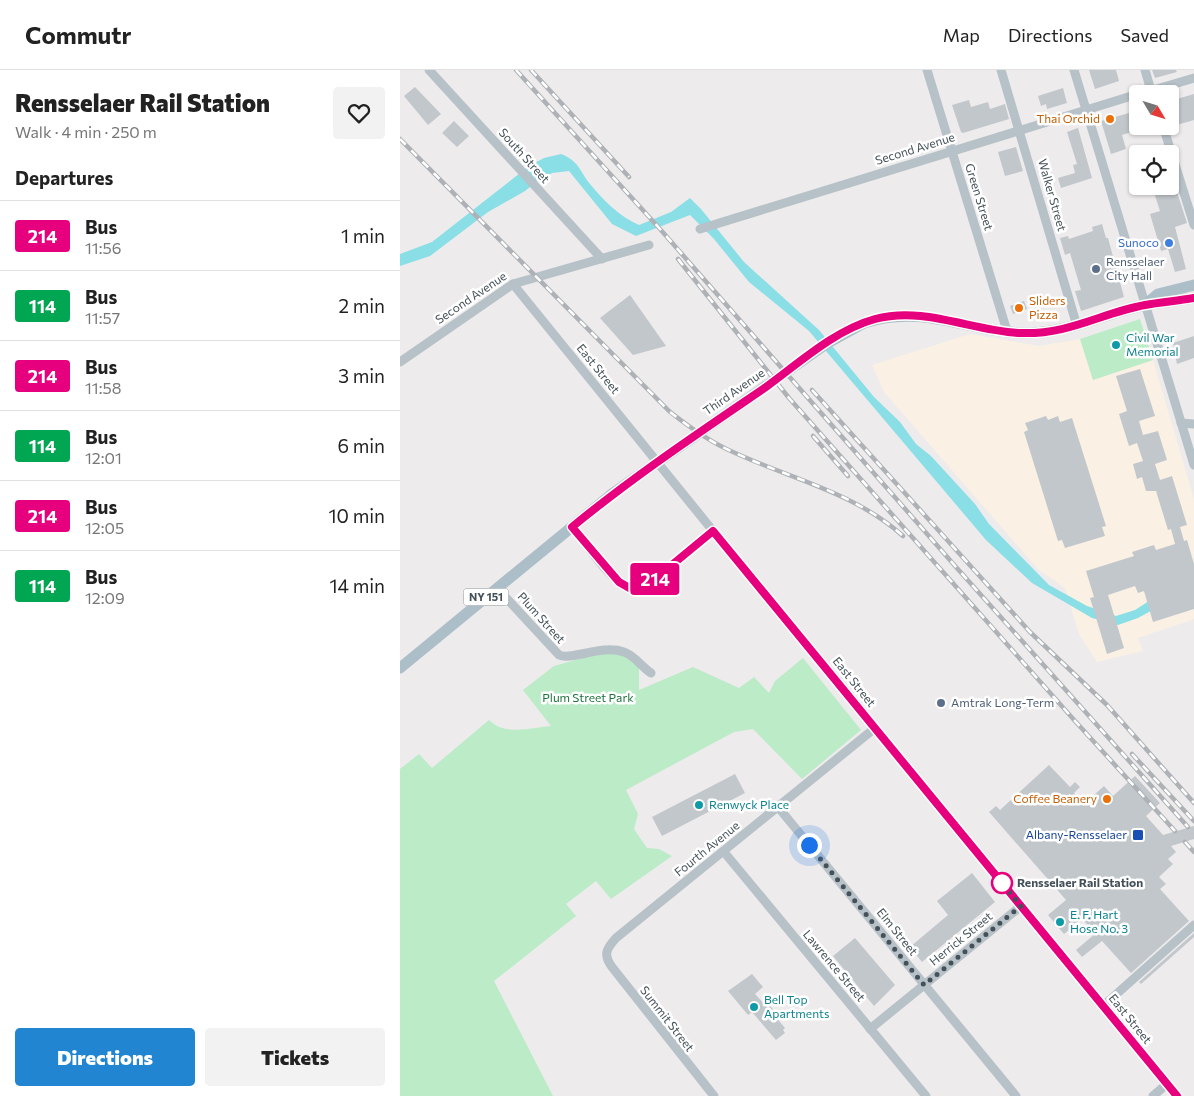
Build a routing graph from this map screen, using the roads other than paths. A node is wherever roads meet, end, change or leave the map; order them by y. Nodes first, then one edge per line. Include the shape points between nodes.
1 (429, 70) edge
2 (927, 70) edge
3 (1001, 70) edge
4 (1074, 70) edge
5 (1145, 70) edge
6 (1194, 78) edge
7 (1150, 85) edge
8 (1173, 85) edge
9 (1129, 97) edge
10 (1086, 110) junction
11 (1020, 131) junction
12 (1166, 135) edge
13 (952, 151) junction
14 (1194, 224) edge
15 (700, 229) dead end
16 (649, 244) dead end
17 (602, 259) junction
18 (513, 284) junction
19 (1194, 285) edge
20 (1194, 298) edge
21 (1145, 305) junction
22 (1078, 326) junction
23 (1007, 331) junction
24 (400, 362) edge
25 (1181, 424) junction
26 (1194, 424) edge
27 (1194, 465) edge
28 (572, 527) junction
29 (713, 531) junction
30 (497, 588) junction
31 (400, 668) edge
32 (651, 674) dead end
33 (875, 728) junction
34 (778, 807) junction
35 (724, 852) junction
36 (1021, 906) junction
37 (1194, 926) edge
38 (605, 954) joint
39 (924, 985) junction
40 (1103, 1006) junction
41 (870, 1028) junction
42 (1167, 1084) junction
43 (714, 1096) edge
44 (926, 1096) edge
45 (1016, 1096) edge
46 (1153, 1096) edge
47 (1177, 1096) edge

1 - 17 street, South Street
2 - 13 street, Green Street
3 - 11 street, Walker Street
4 - 10 street
5 - 7 street
6 - 8 street, Second Avenue
9 - 10 street, Second Avenue
10 - 11 street, Second Avenue
10 - 21 street
11 - 13 street, Second Avenue
11 - 22 street, Walker Street
12 - 14 street
13 - 15 street, Second Avenue
13 - 23 street, Green Street
16 - 17 street, Second Avenue
17 - 18 street, Second Avenue
18 - 24 street, Second Avenue
18 - 29 street, East Street
19 - 21 main road, Third Avenue / NY 151 via 1158,294
20 - 21 main road, Third Avenue / NY 151
21 - 22 main road, Third Avenue / NY 151
21 - 25 street
22 - 23 main road, Third Avenue / NY 151 via 1045,332
23 - 28 main road, Third Avenue / NY 151, bridge via 921,316 890,317 864,323 826,344 612,494
25 - 26 street
25 - 27 street
28 - 29 street via 619,582 633,590 650,583
28 - 30 main road, Third Avenue / NY 151
29 - 33 street, East Street
30 - 31 main road, Third Avenue / NY 151
30 - 32 street, Plum Street via 558,655 563,657 590,651 626,652
33 - 34 street, Fourth Avenue
33 - 36 street, East Street
34 - 35 street, Fourth Avenue
34 - 39 street, Elm Street
35 - 38 street, Fourth Avenue via 616,938
35 - 41 street, Lawrence Street
36 - 39 street, Herrick Street
36 - 40 street, East Street
37 - 40 street
38 - 43 street, Summit Street
39 - 41 street, Herrick Street
39 - 45 street, Elm Street
40 - 42 street, East Street
41 - 44 street, Lawrence Street
42 - 46 street
42 - 47 street, East Street

